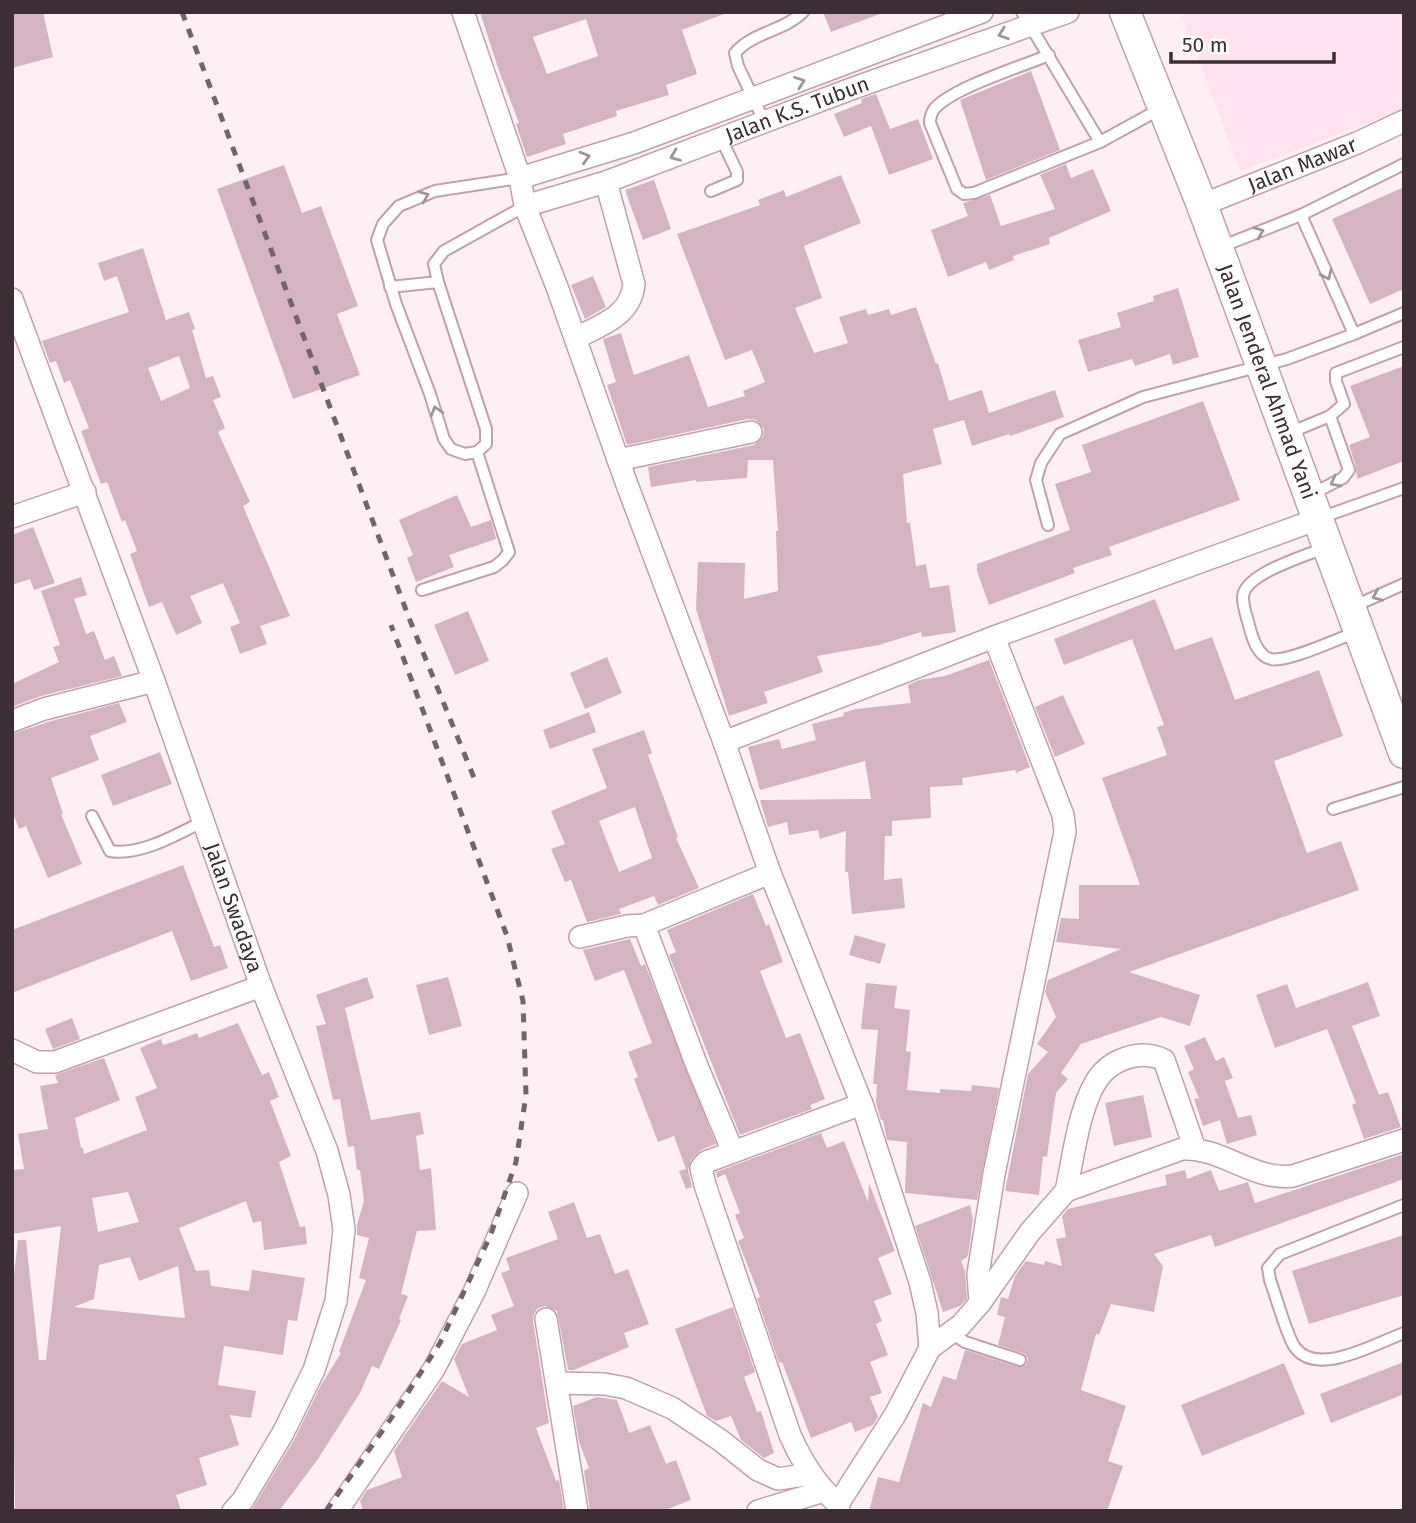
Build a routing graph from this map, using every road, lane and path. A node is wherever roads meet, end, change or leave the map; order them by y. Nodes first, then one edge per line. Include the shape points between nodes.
1 (463, 12) edge
2 (803, 12) edge
3 (982, 12) edge
4 (1068, 12) edge
5 (1125, 12) edge
6 (1027, 18) edge
7 (1049, 55) junction
8 (842, 66) junction
9 (850, 89) junction
10 (752, 99) junction
11 (1162, 108) junction
12 (764, 121) junction
13 (1404, 121) edge
14 (721, 138) junction
15 (1100, 142) junction
16 (1404, 163) edge
17 (520, 178) junction
18 (606, 182) junction
19 (711, 191) dead end
20 (1202, 205) junction
21 (525, 206) junction
22 (1301, 215) junction
23 (1217, 248) junction
24 (438, 282) junction
25 (390, 287) junction
26 (12, 299) edge
27 (1404, 313) edge
28 (1354, 334) junction
29 (576, 338) junction
30 (1404, 347) edge
31 (1260, 367) junction
32 (1330, 416) junction
33 (751, 432) dead end
34 (1287, 434) junction
35 (477, 452) junction
36 (618, 460) junction
37 (1404, 488) edge
38 (85, 492) junction
39 (1314, 507) junction
40 (12, 517) edge
41 (1048, 525) dead end
42 (1329, 546) junction
43 (1404, 584) edge
44 (422, 590) dead end
45 (1355, 619) junction
46 (994, 637) junction
47 (154, 681) junction
48 (12, 721) edge
49 (724, 742) junction
50 (1404, 753) edge
51 (1404, 787) edge
52 (1333, 809) dead end
53 (92, 816) dead end
54 (202, 822) junction
55 (770, 873) junction
56 (644, 925) junction
57 (580, 937) dead end
58 (261, 986) junction
59 (12, 1050) edge
60 (862, 1104) junction
61 (1404, 1140) edge
62 (1195, 1149) junction
63 (733, 1152) junction
64 (1066, 1191) junction
65 (517, 1193) dead end
66 (1404, 1205) edge
67 (980, 1303) junction
68 (546, 1319) dead end
69 (951, 1333) junction
70 (1404, 1333) edge
71 (930, 1348) junction
72 (1020, 1360) dead end
73 (557, 1383) junction
74 (828, 1495) edge
75 (233, 1511) edge
76 (337, 1511) edge
77 (577, 1511) edge
78 (758, 1511) edge

1 - 17 street
2 - 10 lane via 735,53
3 - 8 street, Jalan K.S. Tubun
4 - 6 street, Jalan K.S. Tubun
5 - 11 main road, Jalan Jenderal Ahmad Yani
6 - 7 lane
6 -> 9 street, Jalan K.S. Tubun
7 - 15 lane
7 - 15 lane via 970,87 935,108 930,123 957,189 974,193
8 - 9 street
10 -> 8 street, Jalan K.S. Tubun
9 - 12 street, Jalan K.S. Tubun
10 - 12 lane
17 -> 10 street, Jalan K.S. Tubun via 634,143
11 - 15 lane
11 - 20 main road, Jalan Jenderal Ahmad Yani
12 - 14 street, Jalan K.S. Tubun
13 - 20 street, Jalan Mawar
14 -> 18 street, Jalan K.S. Tubun
14 - 19 lane via 737,180
16 - 22 lane
17 - 21 street
25 -> 17 lane via 377,240 399,206 435,191
18 - 21 street, Jalan K.S. Tubun
18 - 29 street via 634,284 633,295 614,319
20 - 23 main road, Jalan Jenderal Ahmad Yani
21 - 24 lane via 444,251 434,264
21 - 29 street
23 -> 22 lane
22 -> 28 lane
23 - 31 main road, Jalan Jenderal Ahmad Yani
24 - 25 lane
24 - 35 lane via 486,429 486,444
35 -> 25 lane via 452,449 444,439
26 - 38 street, Jalan Swadaya
27 - 28 lane
28 - 31 lane
29 - 36 street
30 - 32 lane via 1336,373 1344,404
31 - 34 main road, Jalan Jenderal Ahmad Yani
31 - 41 lane via 1143,397 1060,434 1036,480
32 - 34 lane
32 -> 39 lane via 1349,470
33 - 36 street
34 - 39 main road, Jalan Jenderal Ahmad Yani
35 - 44 lane via 509,552 494,567
36 - 49 street
37 - 39 lane
38 - 40 street
38 - 47 street, Jalan Swadaya
39 - 42 main road, Jalan Jenderal Ahmad Yani
39 - 46 street
42 - 45 main road, Jalan Jenderal Ahmad Yani
42 - 45 lane via 1263,573 1248,585 1242,596 1252,637 1260,653 1270,659 1286,658
43 -> 45 lane
45 - 50 main road, Jalan Jenderal Ahmad Yani
46 - 49 street
46 - 67 street via 1063,815 1065,832 994,1174 978,1274
47 - 48 street
47 - 54 street, Jalan Swadaya
49 - 55 street
51 - 52 lane
53 - 54 lane via 110,851 121,853
54 - 58 street, Jalan Swadaya
55 - 56 street
55 - 60 street
56 - 57 street
56 - 63 street
58 - 59 street via 55,1062 37,1062
58 - 75 street, Jalan Swadaya via 327,1152 344,1230 337,1301 314,1370 283,1433
60 - 63 street
60 - 71 street via 920,1282
61 - 62 street via 1282,1178
62 - 64 street via 1182,1149
62 - 64 street via 1164,1060 1134,1055 1117,1062 1094,1084
63 - 74 street via 706,1162 701,1168 705,1185 790,1435 801,1460
64 - 67 street
65 - 76 street via 474,1292 434,1368
66 - 70 lane via 1280,1254 1268,1268 1294,1347 1316,1360 1331,1361
67 - 69 street
68 - 73 street
69 - 71 street
69 - 72 lane
71 - 74 street via 895,1415
73 - 74 street via 626,1388 672,1408 758,1470
73 - 77 street
74 - 78 street

